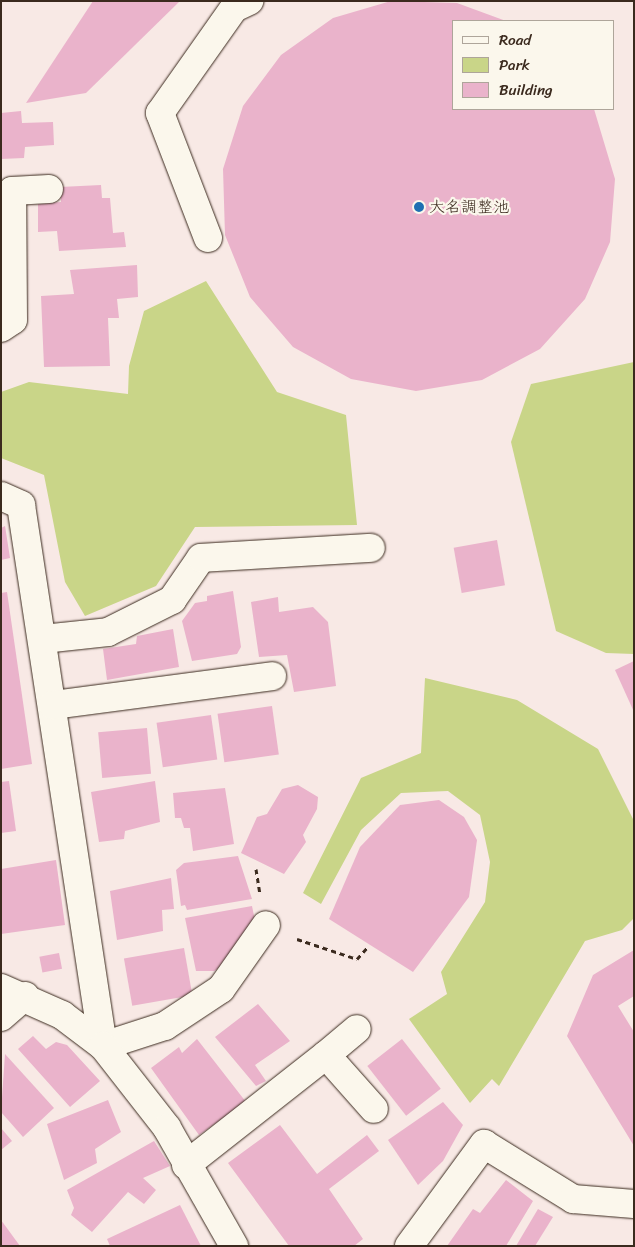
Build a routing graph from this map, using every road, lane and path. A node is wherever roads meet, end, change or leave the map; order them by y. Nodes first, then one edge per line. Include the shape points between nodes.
1 (249, 1) edge
2 (49, 189) dead end
3 (7, 191) edge
4 (208, 238) dead end
5 (1, 328) edge
6 (1, 496) edge
7 (371, 548) dead end
8 (43, 639) junction
9 (272, 676) dead end
10 (53, 705) junction
11 (266, 925) dead end
12 (13, 992) edge
13 (1, 1017) edge
14 (357, 1028) dead end
15 (103, 1046) junction
16 (326, 1055) junction
17 (374, 1109) dead end
18 (186, 1165) junction
19 (634, 1204) edge
20 (234, 1246) edge
21 (408, 1246) edge

1 - 4 street via 234,8 160,113
2 - 3 street
3 - 5 street via 13,320
6 - 8 street via 21,505
7 - 8 street via 201,558 172,600 108,632
8 - 10 street
9 - 10 street
10 - 15 street
11 - 15 street via 221,989 165,1026
12 - 13 street
12 - 15 street
14 - 16 street
15 - 18 street via 167,1128
16 - 17 street
16 - 18 street
18 - 20 street
19 - 21 street via 573,1199 484,1144

